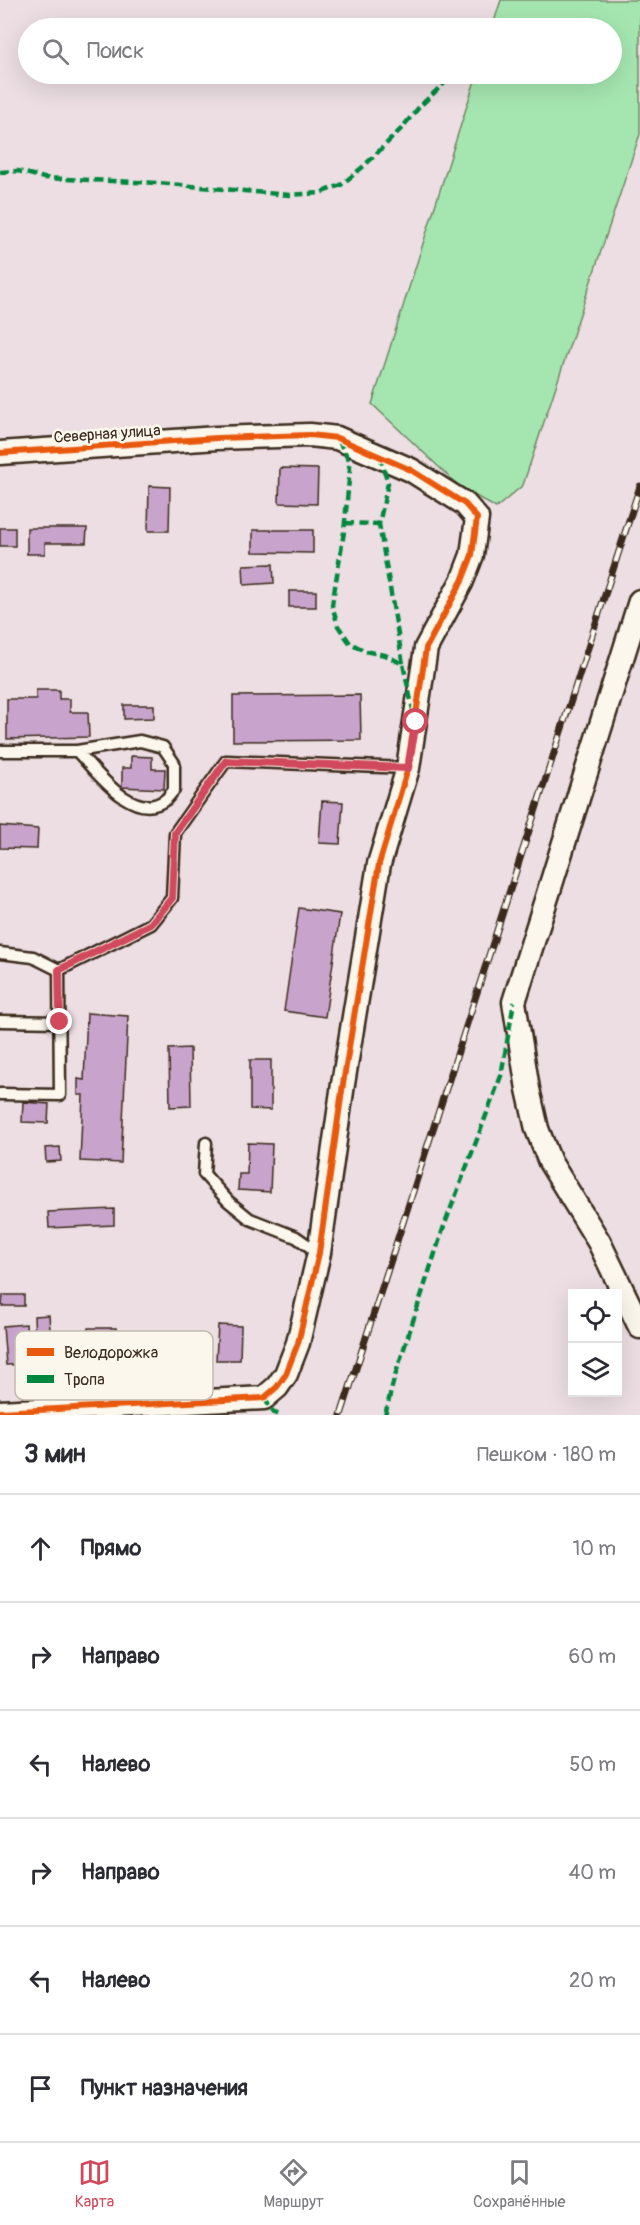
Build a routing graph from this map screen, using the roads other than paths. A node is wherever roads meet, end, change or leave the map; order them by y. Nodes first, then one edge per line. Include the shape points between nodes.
1 (0, 453) edge
2 (640, 601) edge
3 (0, 751) edge
4 (76, 751) junction
5 (408, 768) junction
6 (0, 953) edge
7 (59, 970) junction
8 (0, 1021) edge
9 (60, 1022) junction
10 (0, 1094) edge
11 (206, 1143) dead end
12 (319, 1253) junction
13 (640, 1327) edge
14 (125, 1411) edge
15 (0, 1412) edge

1 - 5 street, Северная улица via 310,435 337,438 411,470 465,504 477,518 472,555 426,648
2 - 13 street via 514,1002 528,1089 549,1162 599,1242
3 - 4 lane
4 - 4 lane via 140,741 163,747 174,763 174,790 164,801 145,806 122,798
5 - 7 lane via 226,761 175,833 172,898 151,924
5 - 12 street via 379,864
6 - 7 lane via 33,957
7 - 9 lane
8 - 9 lane
9 - 10 lane via 60,1095
11 - 12 lane via 204,1174 228,1201 250,1219 296,1237
12 - 14 street via 298,1343 277,1388 264,1398
14 - 15 street

